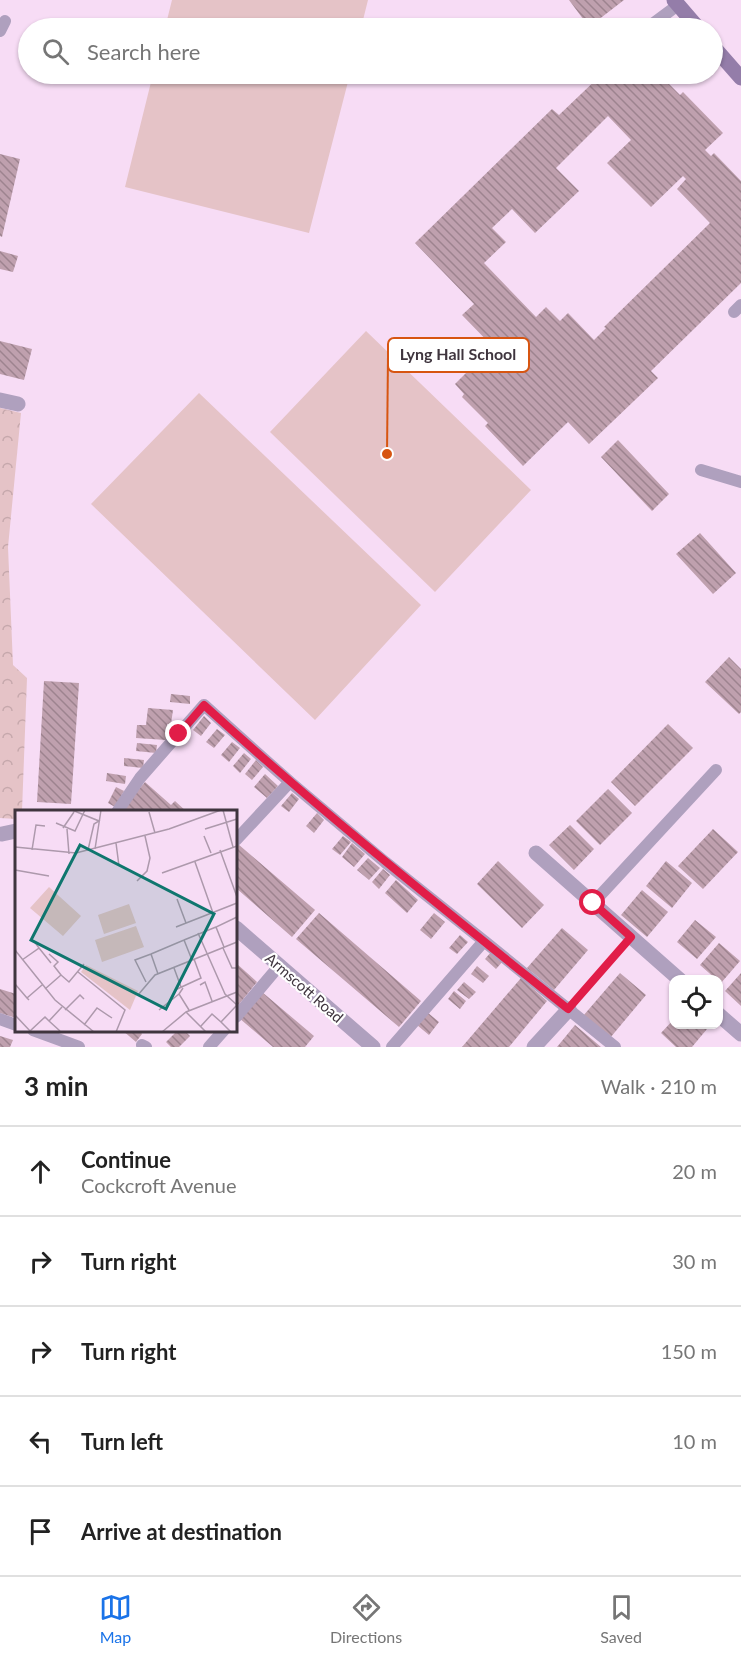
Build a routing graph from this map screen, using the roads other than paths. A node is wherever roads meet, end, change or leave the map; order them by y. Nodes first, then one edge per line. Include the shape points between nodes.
1 (676, 2) edge
2 (658, 18) edge
3 (690, 18) edge
4 (723, 56) edge
5 (739, 73) edge
6 (0, 400) edge
7 (18, 404) dead end
8 (701, 470) dead end
9 (741, 482) edge
10 (716, 770) dead end
11 (290, 782) junction
12 (118, 810) edge
13 (237, 839) edge
14 (536, 853) dead end
15 (593, 903) junction
16 (237, 929) edge
17 (484, 941) junction
18 (279, 966) junction
19 (674, 975) edge
20 (568, 1009) junction
21 (237, 1016) edge
22 (723, 1018) edge
23 (0, 1019) edge
24 (15, 1025) edge
25 (38, 1032) edge
26 (222, 1032) edge
27 (741, 1034) edge
28 (79, 1047) edge
29 (210, 1047) edge
30 (373, 1047) edge
31 (392, 1047) edge
32 (534, 1047) edge
33 (615, 1047) edge

1 - 2 lane
1 - 3 street
4 - 5 street
6 - 7 street
8 - 9 lane
10 - 15 lane
11 - 12 lane via 204,705 140,778
11 - 13 lane
11 - 17 lane
14 - 15 street
15 - 19 street
16 - 18 street, Armscott Road
17 - 20 lane
17 - 31 lane
18 - 21 lane
18 - 30 street, Armscott Road
20 - 32 street
20 - 33 lane
22 - 27 street
23 - 24 lane
25 - 28 lane
26 - 29 lane

